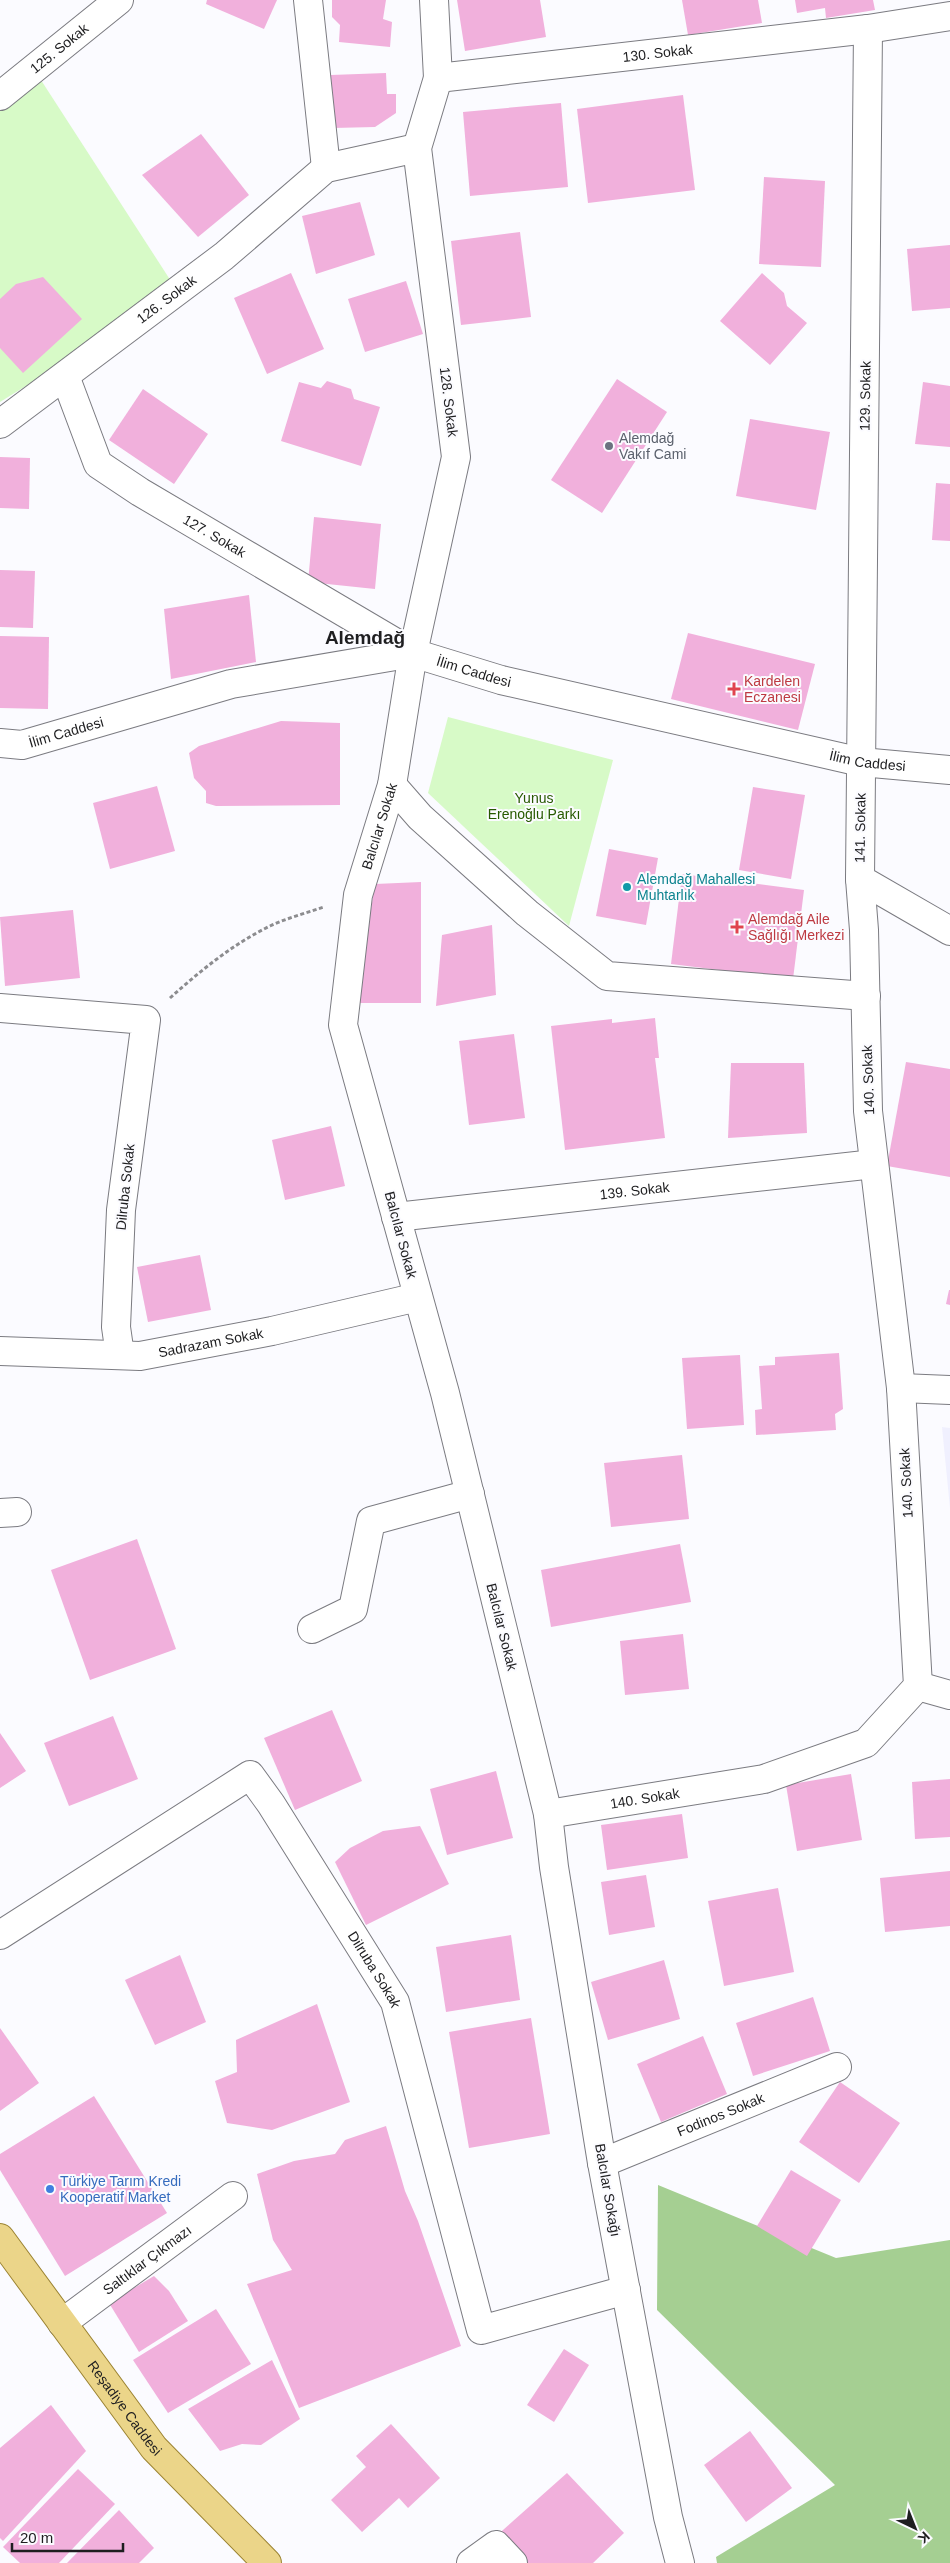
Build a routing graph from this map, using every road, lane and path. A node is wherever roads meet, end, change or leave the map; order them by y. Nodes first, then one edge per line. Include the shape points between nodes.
1 (119, 0) edge
2 (308, 0) edge
3 (434, 0) edge
4 (950, 16) edge
5 (868, 29) junction
6 (438, 78) junction
7 (0, 96) edge
8 (417, 148) junction
9 (326, 168) junction
10 (65, 376) junction
11 (0, 424) edge
12 (413, 653) junction
13 (0, 743) edge
14 (861, 762) junction
15 (950, 770) edge
16 (392, 785) junction
17 (860, 879) junction
18 (358, 895) junction
19 (950, 930) edge
20 (866, 996) junction
21 (0, 1008) edge
22 (146, 1020) junction
23 (874, 1164) junction
24 (396, 1217) junction
25 (418, 1297) junction
26 (0, 1352) edge
27 (120, 1355) junction
28 (901, 1388) junction
29 (950, 1390) edge
30 (470, 1494) junction
31 (312, 1629) dead end
32 (918, 1686) junction
33 (950, 1695) edge
34 (548, 1814) junction
35 (0, 1935) edge
36 (837, 2067) dead end
37 (602, 2163) junction
38 (233, 2196) dead end
39 (0, 2238) edge
40 (626, 2290) junction
41 (62, 2323) junction
42 (267, 2563) edge
43 (471, 2563) edge
44 (513, 2563) edge
45 (680, 2563) edge

1 - 7 street, 125. Sokak
2 - 9 street
3 - 6 street
4 - 5 street, 130. Sokak
5 - 6 street, 130. Sokak
5 - 14 street, 129. Sokak
6 - 8 street
8 - 9 street, 126. Sokak
8 - 12 street, 128. Sokak via 456,457
9 - 10 street, 126. Sokak via 224,256
10 - 11 street, 126. Sokak
10 - 12 street, 127. Sokak via 98,464
12 - 13 street, İlim Caddesi via 231,684 22,745
12 - 14 street, İlim Caddesi via 501,680
12 - 16 street, Balcılar Sokak
14 - 15 street, İlim Caddesi
14 - 17 street, 141. Sokak
16 - 18 street, Balcılar Sokak
16 - 20 street via 420,817 527,914 607,976
17 - 19 street, 141. Sokak
17 - 20 street, 140. Sokak
18 - 22 path via 271,926 239,943 194,976
18 - 24 street, Balcılar Sokak via 343,1025
20 - 23 street, 140. Sokak via 868,1111
21 - 22 street
22 - 27 street, Dilruba Sokak via 121,1210 116,1327
23 - 24 street, 139. Sokak
23 - 28 street, 140. Sokak
24 - 25 street, Balcılar Sokak
25 - 27 street, Sadrazam Sokak via 272,1331 140,1356
25 - 30 street, Balcılar Sokak
26 - 27 street, Sadrazam Sokak
28 - 29 street
28 - 32 street, 140. Sokak
30 - 31 street via 371,1521 353,1609
30 - 34 street, Balcılar Sokak
32 - 33 street
32 - 34 street, 140. Sokak via 866,1743 820,1760 764,1779
34 - 37 street, Balcılar Sokağı
35 - 40 street, Dilruba Sokak via 250,1775 394,2002 481,2330
36 - 37 street, Fodinos Sokak
37 - 40 street, Balcılar Sokağı
38 - 41 street, Saltıklar Çıkmazı
39 - 41 main road, Reşadiye Caddesi
40 - 45 street, Balcılar Sokağı via 668,2517
41 - 42 main road, Reşadiye Caddesi via 154,2448
43 - 44 street via 496,2545

